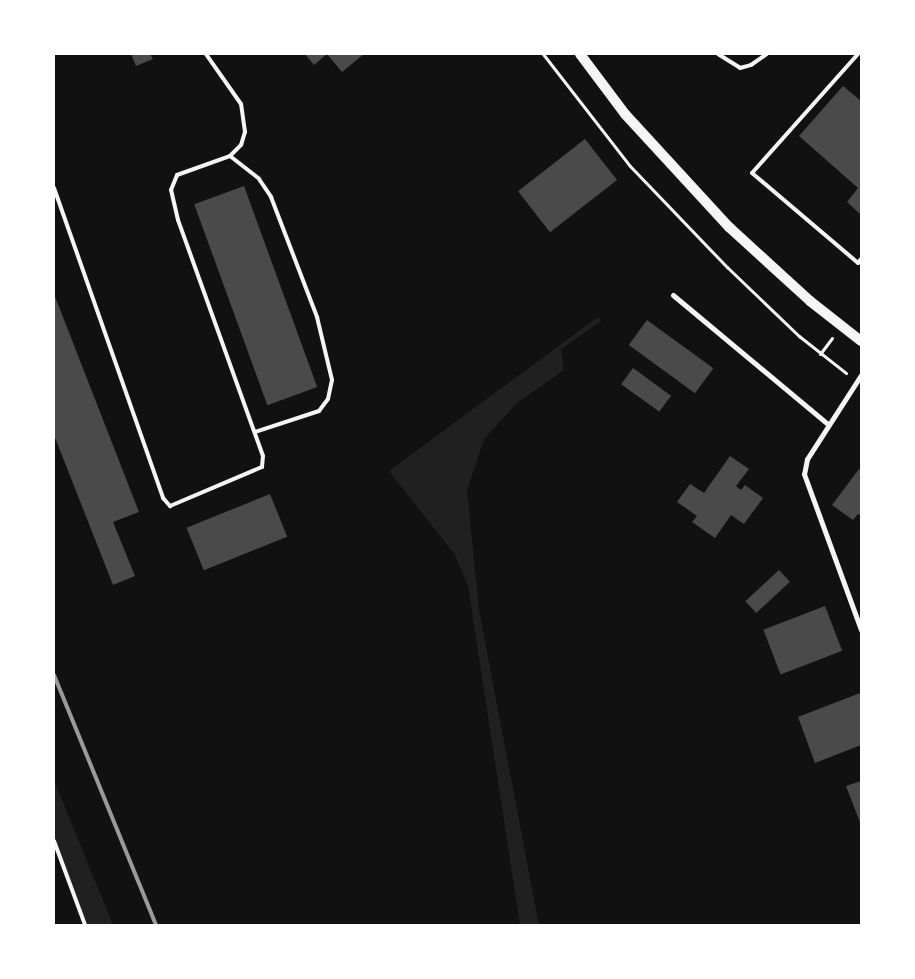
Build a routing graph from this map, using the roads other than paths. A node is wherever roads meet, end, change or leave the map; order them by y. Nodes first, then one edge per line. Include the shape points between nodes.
1 (206, 54) edge
2 (580, 54) edge
3 (718, 54) edge
4 (767, 54) edge
5 (858, 54) edge
6 (230, 156) junction
7 (54, 188) edge
8 (861, 259) edge
9 (673, 295) dead end
10 (861, 341) edge
11 (860, 377) edge
12 (828, 424) junction
13 (254, 432) junction
14 (861, 630) edge
15 (54, 840) edge
16 (85, 925) edge

1 - 6 lane via 241,104 245,132 241,146
2 - 10 main road via 625,114 729,227 810,301
3 - 4 lane via 740,68 750,66
5 - 8 lane via 752,172 858,262
6 - 13 lane via 177,175 171,190 178,220
6 - 13 lane via 259,179 271,197 317,317 332,380 328,399 319,411
7 - 13 lane via 163,498 170,506 262,468 263,456
9 - 12 street
11 - 12 street
12 - 14 street via 807,459 804,474
15 - 16 lane

